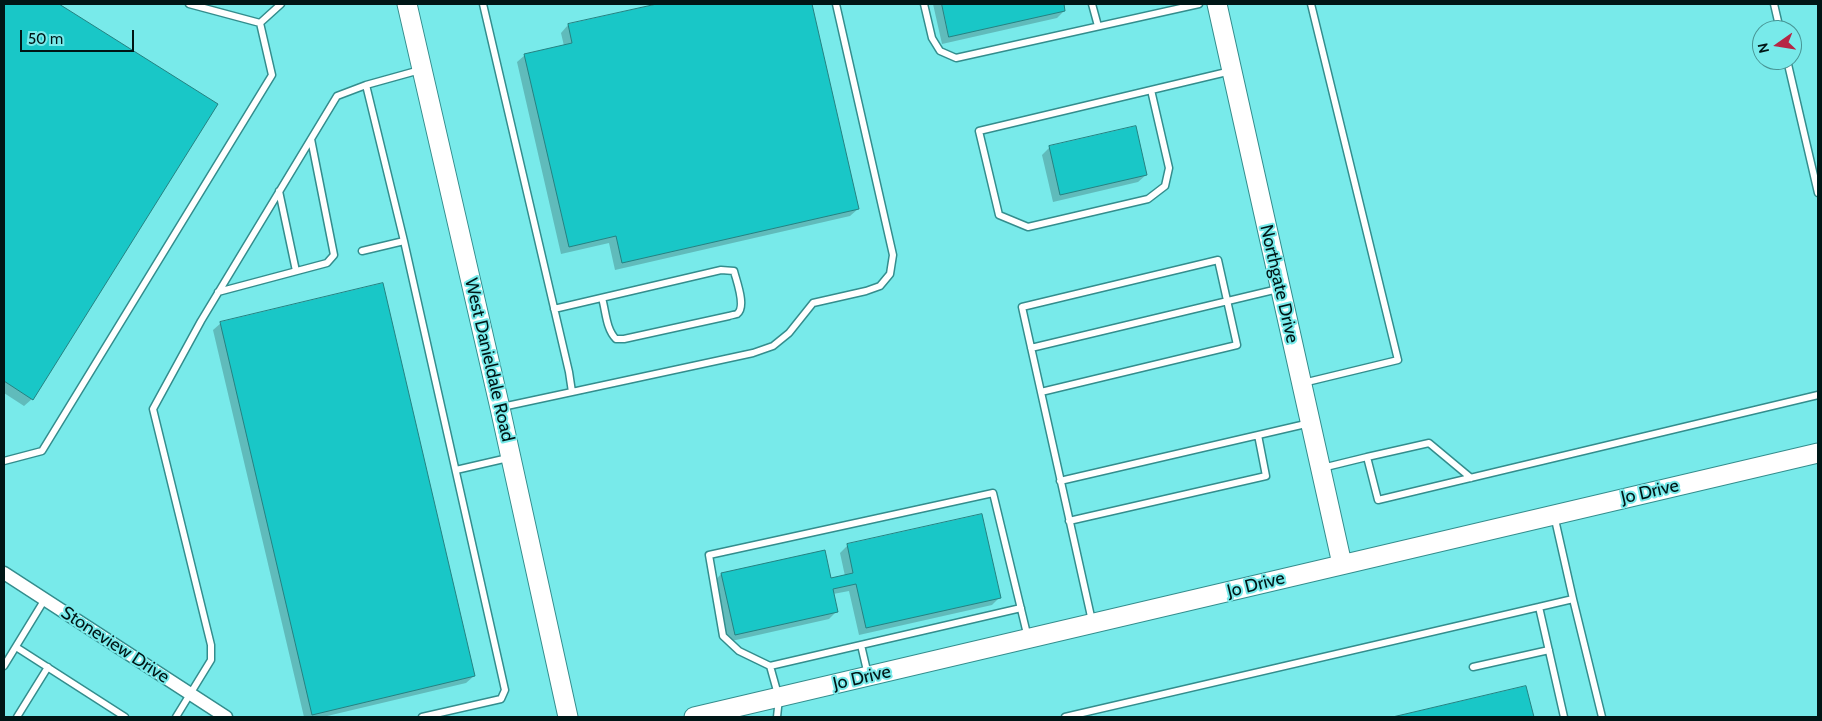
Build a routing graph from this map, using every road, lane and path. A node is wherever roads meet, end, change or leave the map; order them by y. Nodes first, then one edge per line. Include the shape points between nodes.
1 (189, 4) edge
2 (281, 4) edge
3 (407, 4) edge
4 (483, 4) edge
5 (836, 4) edge
6 (924, 4) edge
7 (1092, 4) edge
8 (1199, 4) edge
9 (1217, 4) edge
10 (1311, 4) edge
11 (1774, 4) edge
12 (1778, 20) edge
13 (260, 23) junction
14 (1098, 26) junction
15 (422, 69) junction
16 (1789, 70) edge
17 (1232, 71) junction
18 (366, 85) junction
19 (1151, 90) junction
20 (311, 139) junction
21 (280, 191) junction
22 (1818, 193) edge
23 (404, 242) junction
24 (362, 251) dead end
25 (296, 271) junction
26 (1280, 288) junction
27 (218, 292) junction
28 (602, 298) junction
29 (1227, 300) junction
30 (554, 309) junction
31 (1031, 348) junction
32 (1302, 384) junction
33 (572, 392) junction
34 (1041, 392) junction
35 (1818, 395) edge
36 (500, 408) junction
37 (1310, 423) junction
38 (1258, 435) junction
39 (1818, 454) edge
40 (511, 457) junction
41 (1367, 457) junction
42 (4, 461) edge
43 (1321, 468) junction
44 (456, 470) junction
45 (1471, 478) junction
46 (1060, 481) junction
47 (1553, 515) junction
48 (1069, 521) junction
49 (1342, 564) junction
50 (4, 573) edge
51 (45, 599) junction
52 (1574, 599) junction
53 (1539, 607) junction
54 (1020, 608) junction
55 (1093, 624) junction
56 (1028, 639) junction
57 (861, 645) junction
58 (16, 647) junction
59 (1549, 650) junction
60 (4, 666) edge
61 (770, 666) junction
62 (48, 667) junction
63 (1473, 667) dead end
64 (869, 676) junction
65 (191, 694) junction
66 (778, 698) junction
67 (17, 717) edge
68 (125, 717) edge
69 (176, 717) edge
70 (226, 717) edge
71 (422, 717) edge
72 (568, 717) edge
73 (694, 717) edge
74 (777, 717) edge
75 (1065, 717) edge
76 (1564, 717) edge
77 (1602, 717) edge

1 - 13 lane
2 - 13 lane
3 - 15 street, West Danieldale Road
4 - 30 lane
5 - 33 lane via 893,255 890,274 880,286 813,303 789,333 773,346
6 - 14 lane via 932,38 940,51 956,58
7 - 14 lane
8 - 14 lane
9 - 17 street, Northgate Drive
10 - 32 lane via 1398,360
11 - 12 lane
13 - 42 lane via 272,75 42,451
15 - 18 lane
15 - 36 street, West Danieldale Road
16 - 22 lane
17 - 19 lane
17 - 26 street, Northgate Drive
18 - 20 lane via 337,96
18 - 23 lane
19 - 19 lane via 979,131 999,215 1028,227 1148,200 1165,186 1169,168
20 - 21 lane
20 - 25 lane via 334,255 327,263
21 - 25 lane
21 - 27 lane
23 - 24 lane
23 - 44 lane
25 - 27 lane
26 - 29 lane
26 - 32 street, Northgate Drive
27 - 65 lane via 153,409 210,645 211,660
28 - 28 lane via 727,269 734,270 742,303 737,313 729,316 616,339 608,325
28 - 30 lane
29 - 31 lane
29 - 31 lane via 1218,260 1022,307
29 - 34 lane via 1237,345
30 - 33 lane
31 - 34 lane
32 - 37 street, Northgate Drive
33 - 36 lane
34 - 46 lane
35 - 45 lane
36 - 40 street, West Danieldale Road
37 - 38 lane
37 - 43 street, Northgate Drive
38 - 46 lane
38 - 48 lane via 1266,476
39 - 47 street, Jo Drive
40 - 44 lane
40 - 72 street, West Danieldale Road
41 - 43 lane
41 - 45 lane via 1429,443
41 - 45 lane via 1378,500
43 - 49 street, Northgate Drive
44 - 71 lane via 505,690 502,699
46 - 48 lane
47 - 49 street, Jo Drive
47 - 52 lane
48 - 55 lane
49 - 55 street, Jo Drive
50 - 51 street, Stoneview Drive
51 - 58 lane
51 - 65 street, Stoneview Drive
52 - 53 lane
52 - 77 lane
53 - 59 lane
53 - 75 lane
54 - 56 lane
54 - 57 lane
54 - 61 lane via 993,493 709,555 723,636 739,651
55 - 56 street, Jo Drive
56 - 64 street, Jo Drive
57 - 61 lane
57 - 64 lane
58 - 60 lane
58 - 62 lane
59 - 63 lane
59 - 76 lane
61 - 66 lane
62 - 67 lane
62 - 68 lane
64 - 66 street, Jo Drive
65 - 69 lane
65 - 70 street, Stoneview Drive
66 - 73 street, Jo Drive
66 - 74 lane

